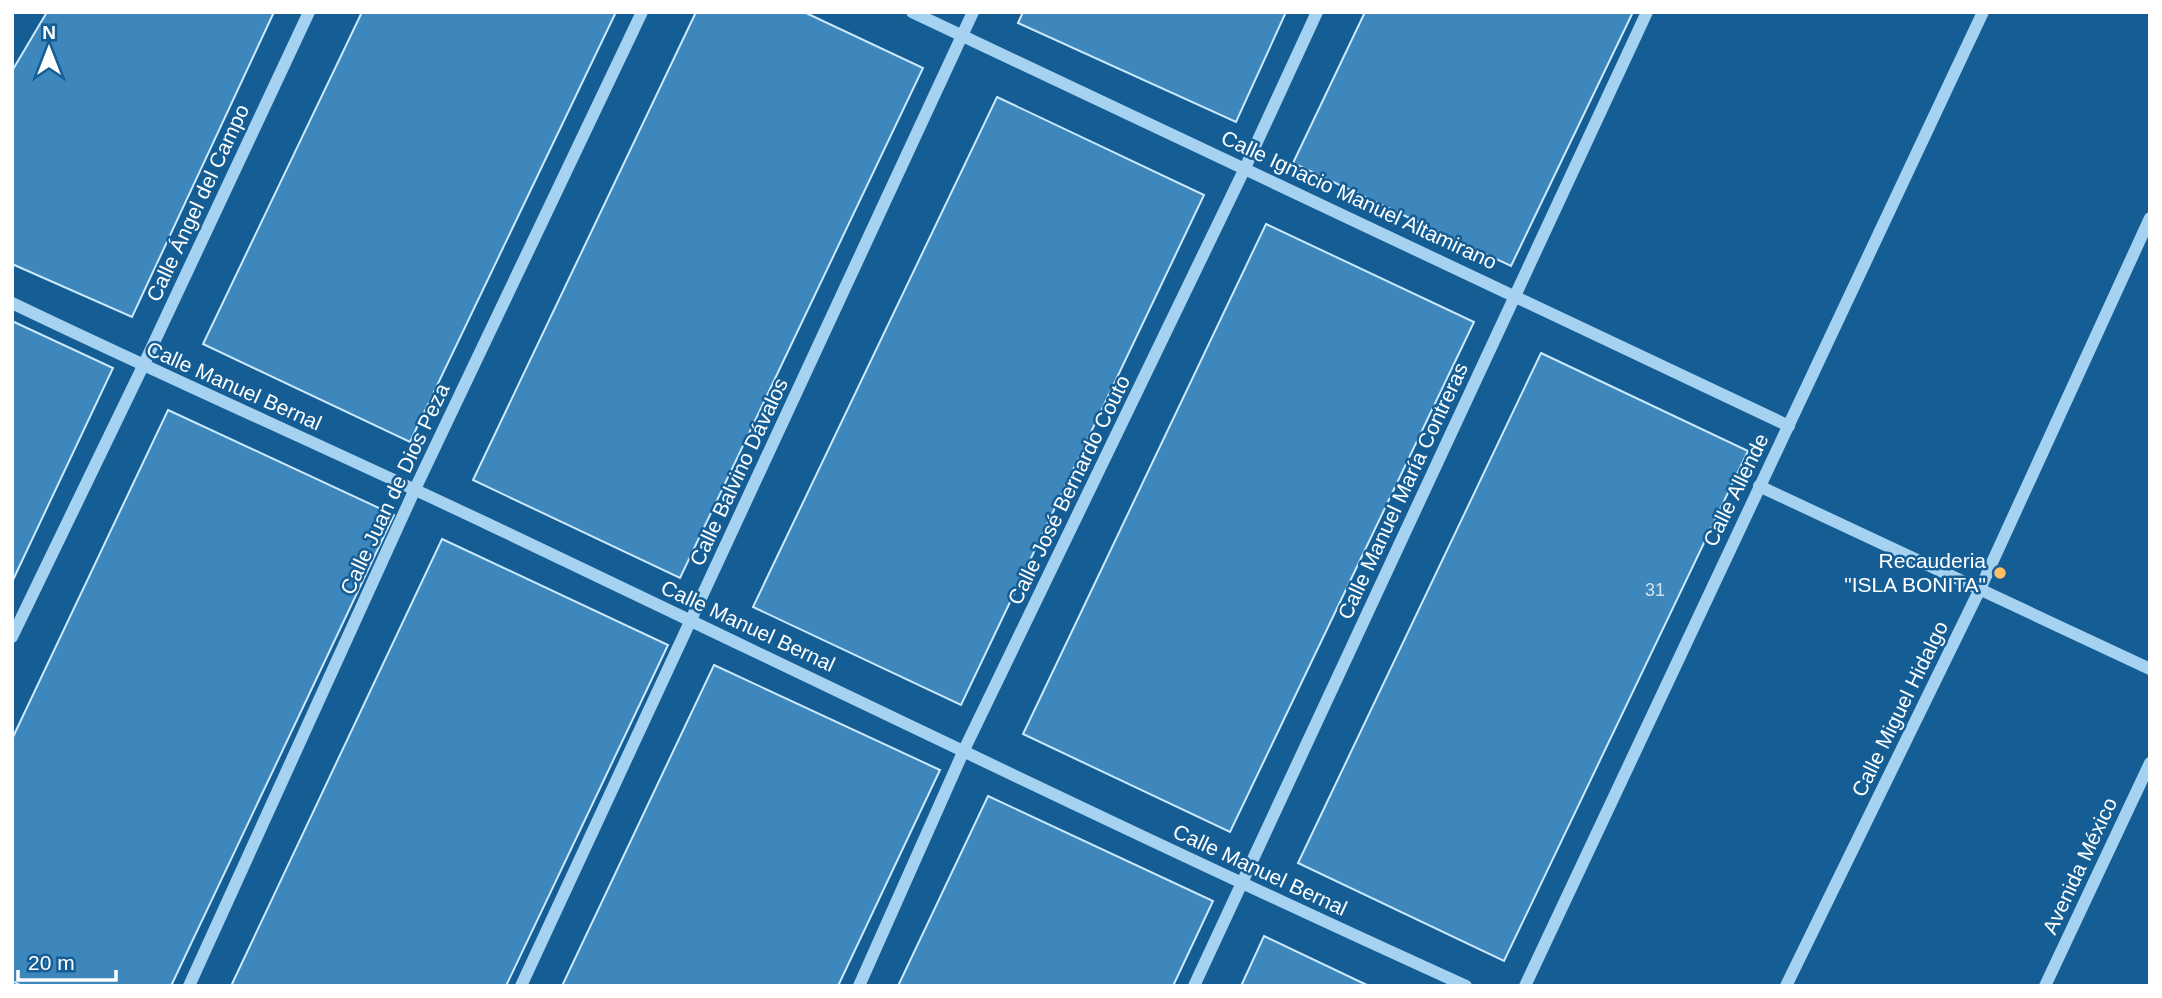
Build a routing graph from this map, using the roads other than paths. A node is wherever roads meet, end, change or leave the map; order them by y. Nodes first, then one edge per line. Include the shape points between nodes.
1 (309, 12) edge
2 (642, 12) edge
3 (912, 12) edge
4 (973, 12) edge
5 (1317, 12) edge
6 (1647, 12) edge
7 (1983, 12) edge
8 (962, 35) junction
9 (1245, 168) junction
10 (2150, 218) edge
11 (1514, 295) junction
12 (12, 303) edge
13 (143, 366) junction
14 (1788, 426) junction
15 (1759, 486) junction
16 (415, 489) junction
17 (1980, 589) junction
18 (691, 621) junction
19 (12, 637) edge
20 (2150, 669) edge
21 (964, 750) junction
22 (2150, 763) edge
23 (1242, 885) junction
24 (189, 986) edge
25 (521, 986) edge
26 (859, 986) edge
27 (1194, 986) edge
28 (1466, 986) edge
29 (1525, 986) edge
30 (1786, 986) edge
31 (2045, 986) edge

1 - 13 street, Calle Ángel del Campo
2 - 16 street, Calle Juan de Dios Peza
3 - 8 street, Calle Ignacio Manuel Altamirano
4 - 8 street, Calle Balvino Dávalos
5 - 9 street, Calle José Bernardo Couto
6 - 11 street, Calle Manuel María Contreras
7 - 14 street, Calle Allende
8 - 9 street, Calle Ignacio Manuel Altamirano
8 - 18 street, Calle Balvino Dávalos
9 - 11 street, Calle Ignacio Manuel Altamirano
9 - 21 street, Calle José Bernardo Couto
10 - 17 street, Calle Miguel Hidalgo
11 - 14 street, Calle Ignacio Manuel Altamirano
11 - 23 street, Calle Manuel María Contreras
12 - 13 street, Calle Manuel Bernal
13 - 16 street, Calle Manuel Bernal
13 - 19 street, Calle Ángel del Campo
14 - 15 street, Calle Allende
15 - 17 street
15 - 29 street, Calle Allende
16 - 18 street, Calle Manuel Bernal
16 - 24 street, Calle Juan de Dios Peza
17 - 20 street
17 - 30 street, Calle Miguel Hidalgo
18 - 21 street, Calle Manuel Bernal
18 - 25 street, Calle Balvino Dávalos
21 - 23 street, Calle Manuel Bernal
21 - 26 street, Calle José Bernardo Couto
22 - 31 street, Avenida México
23 - 27 street, Calle Manuel María Contreras
23 - 28 street, Calle Manuel Bernal

